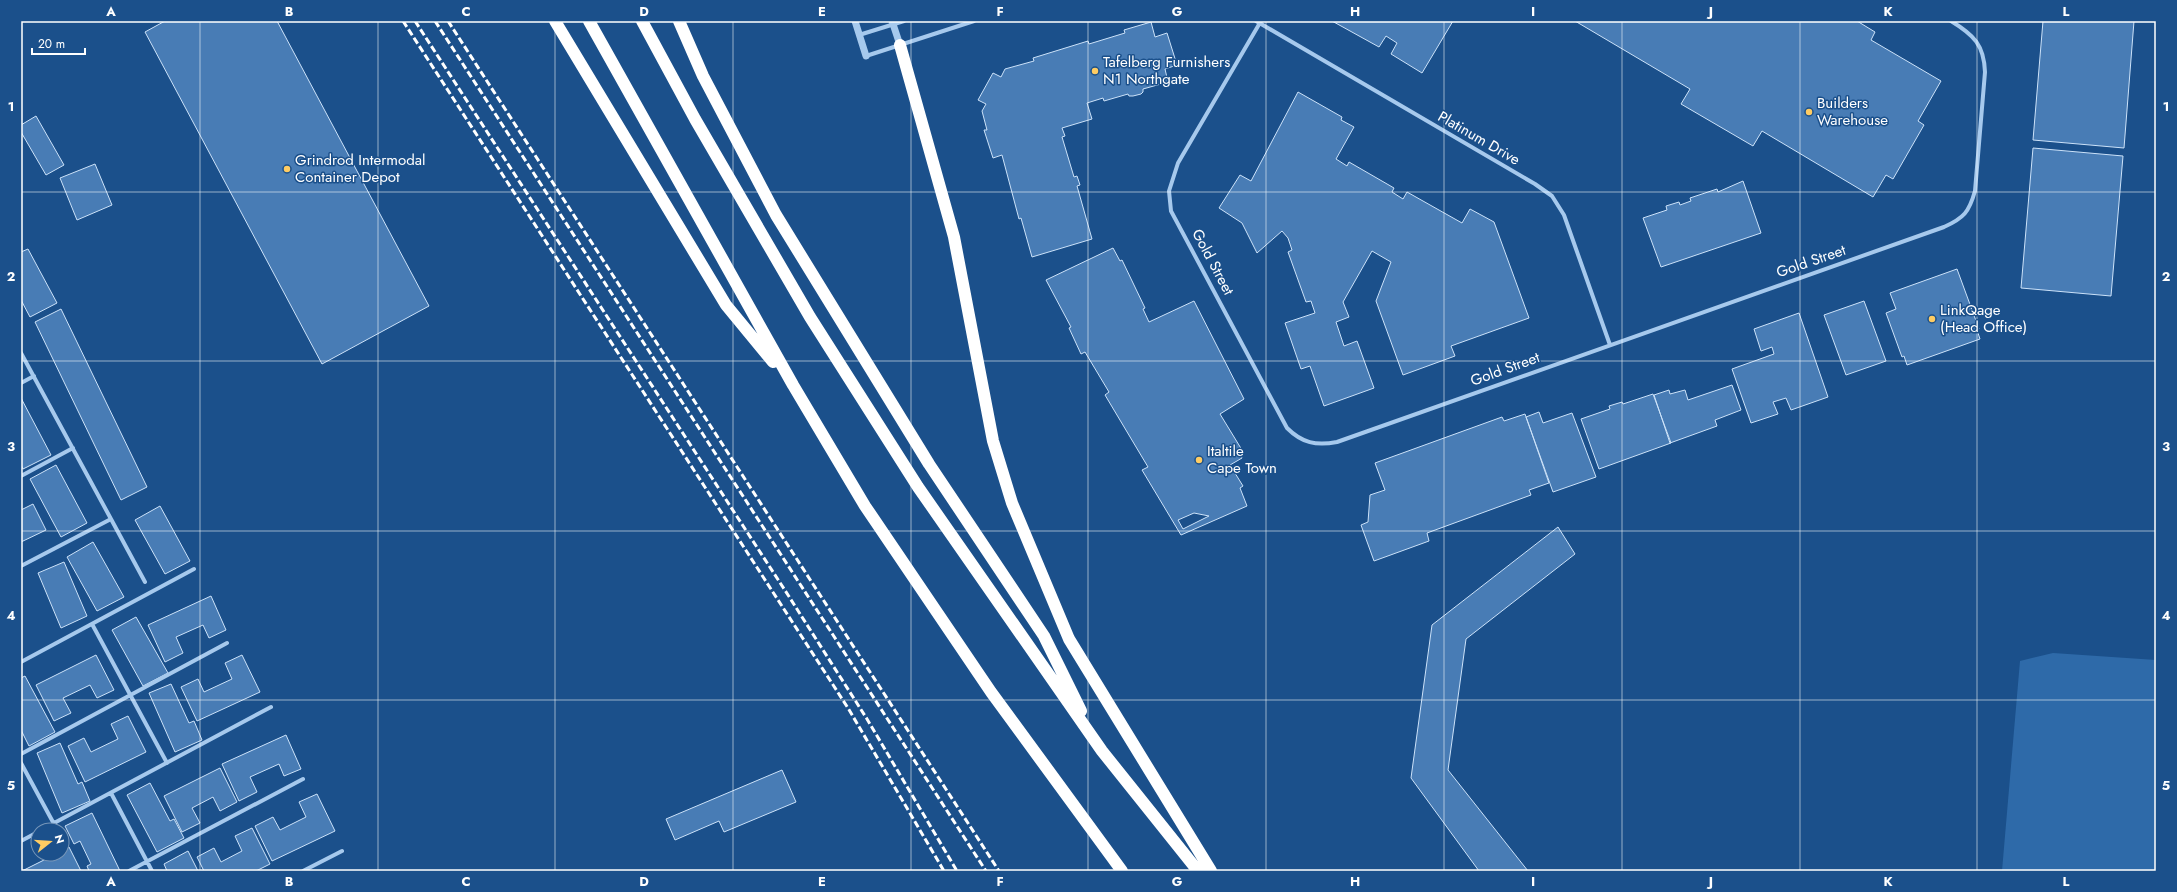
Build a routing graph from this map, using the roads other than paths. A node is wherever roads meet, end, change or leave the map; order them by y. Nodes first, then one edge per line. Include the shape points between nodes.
1 (555, 21) edge
2 (589, 21) edge
3 (642, 21) edge
4 (679, 21) edge
5 (855, 21) edge
6 (904, 21) edge
7 (974, 21) edge
8 (1951, 21) edge
9 (1259, 22) edge
10 (893, 23) edge
11 (859, 35) junction
12 (900, 45) junction
13 (866, 56) joint
14 (1610, 345) junction
15 (21, 353) edge
16 (34, 376) junction
17 (21, 383) edge
18 (793, 386) junction
19 (73, 448) junction
20 (21, 476) edge
21 (111, 519) junction
22 (21, 566) edge
23 (194, 569) dead end
24 (145, 582) dead end
25 (92, 624) junction
26 (227, 643) dead end
27 (21, 662) edge
28 (130, 695) junction
29 (271, 707) dead end
30 (1102, 751) junction
31 (21, 754) edge
32 (21, 763) edge
33 (167, 763) junction
34 (303, 779) dead end
35 (111, 793) junction
36 (53, 822) edge
37 (58, 822) edge
38 (30, 836) edge
39 (21, 841) edge
40 (342, 851) dead end
41 (147, 862) junction
42 (129, 871) edge
43 (152, 871) edge
44 (303, 871) edge
45 (1122, 871) edge
46 (1198, 871) edge
47 (1211, 871) edge

1 - 18 highway via 726,305
2 - 18 highway
3 - 30 highway via 695,119 810,317 918,487
4 - 30 highway via 703,76 776,215 928,464 1044,636
5 - 11 street
6 - 10 street
7 - 12 street
8 - 14 street, Gold Street via 1978,42 1984,56 1985,72 1975,191 1970,206 1960,220
9 - 14 street, Platinum Drive via 1552,196 1564,215
9 - 14 street, Gold Street via 1178,163 1169,191 1171,211 1287,428 1297,438 1311,444 1337,442
10 - 11 street
10 - 12 street
11 - 13 street
12 - 13 street
12 - 47 highway via 954,237 993,441 1012,503 1069,639
15 - 16 street
16 - 17 street
16 - 19 street
18 - 45 highway via 865,506 986,686
19 - 20 street
19 - 21 street
21 - 22 street
21 - 24 street
23 - 25 street
25 - 27 street
25 - 28 street
26 - 28 street
28 - 31 street
28 - 33 street
29 - 33 street
30 - 46 highway
32 - 36 street
33 - 35 street
34 - 41 street
35 - 37 street
35 - 41 street
38 - 39 street
40 - 44 street
41 - 42 street
41 - 43 street

